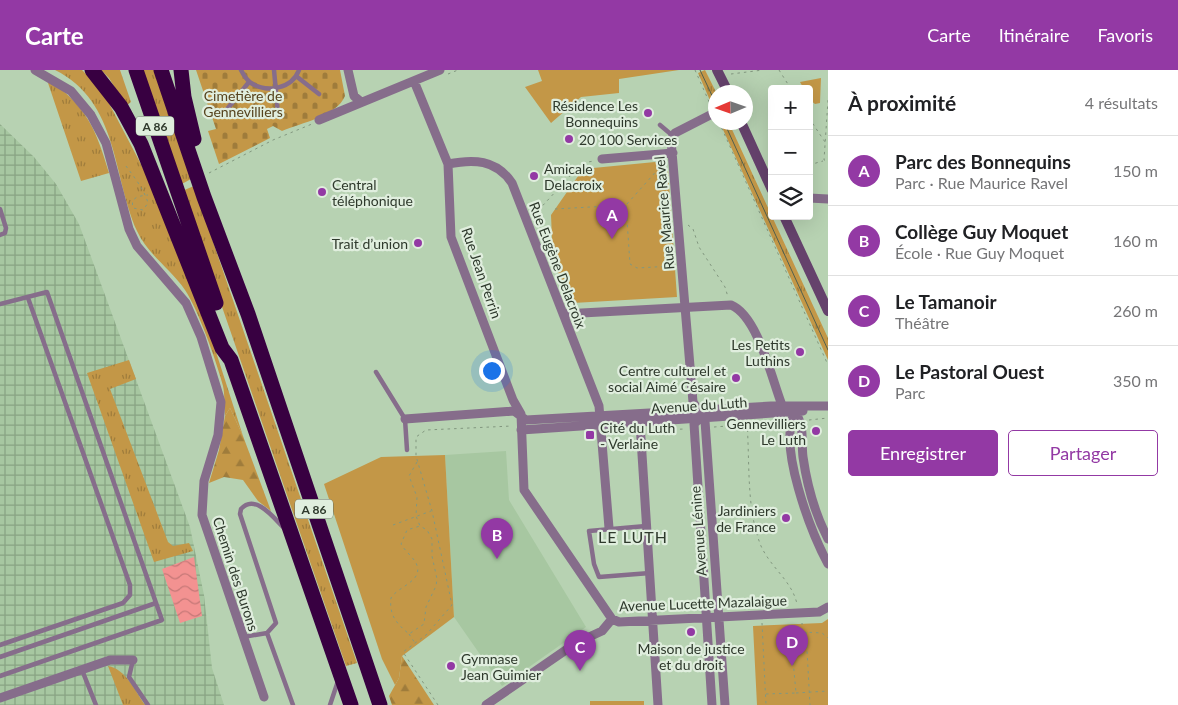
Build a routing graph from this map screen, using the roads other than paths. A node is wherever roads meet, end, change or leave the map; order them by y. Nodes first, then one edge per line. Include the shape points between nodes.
1 (35, 70) edge
2 (92, 70) edge
3 (136, 70) edge
4 (161, 70) edge
5 (181, 70) edge
6 (241, 70) edge
7 (274, 70) edge
8 (299, 70) edge
9 (348, 70) edge
10 (440, 70) edge
11 (717, 70) edge
12 (296, 76) junction
13 (414, 81) junction
14 (249, 82) junction
15 (724, 85) edge
16 (275, 88) junction
17 (319, 94) dead end
18 (361, 102) junction
19 (224, 113) dead end
20 (278, 114) dead end
21 (708, 114) edge
22 (319, 120) road end
23 (660, 125) dead end
24 (746, 130) edge
25 (673, 136) junction
26 (673, 153) junction
27 (602, 159) road end
28 (448, 164) junction
29 (768, 181) edge
30 (204, 197) junction
31 (813, 198) edge
32 (828, 199) edge
33 (0, 209) edge
34 (786, 220) edge
35 (0, 235) edge
36 (28, 298) junction
37 (0, 304) edge
38 (686, 307) junction
39 (828, 311) edge
40 (563, 314) junction
41 (231, 360) junction
42 (376, 372) dead end
43 (782, 405) junction
44 (828, 407) edge
45 (795, 409) junction
46 (521, 414) junction
47 (698, 415) junction
48 (405, 419) junction
49 (602, 420) junction
50 (640, 423) junction
51 (518, 428) junction
52 (407, 450) dead end
53 (646, 526) junction
54 (609, 528) junction
55 (291, 530) junction
56 (828, 539) edge
57 (828, 564) edge
58 (650, 573) junction
59 (156, 603) junction
60 (828, 607) edge
61 (719, 618) junction
62 (612, 619) junction
63 (706, 619) junction
64 (652, 621) junction
65 (267, 634) junction
66 (243, 637) junction
67 (0, 645) edge
68 (0, 656) edge
69 (134, 660) joint
70 (82, 670) junction
71 (340, 672) junction
72 (0, 676) edge
73 (0, 698) edge
74 (265, 701) edge
75 (96, 705) edge
76 (148, 705) edge
77 (293, 705) edge
78 (330, 705) edge
79 (351, 705) edge
80 (380, 705) edge
81 (486, 705) edge
82 (658, 705) edge
83 (712, 705) edge
84 (725, 705) edge

1 - 66 street, Chemin des Burons via 71,91 91,115 106,142 129,229 137,246 186,303 201,337 221,402 218,435 204,481 202,515
2 - 41 highway via 121,107 141,144 222,348
3 - 41 highway, A 86 via 231,346
4 - 30 highway, A 86
5 - 30 highway via 190,123 209,185
6 - 14 lane
7 - 16 lane
8 - 12 lane
9 - 18 street via 354,96
10 - 13 street
11 - 15 main road
12 - 16 lane via 283,87
12 - 17 lane
13 - 18 street
13 - 28 street, Rue Jean Perrin
14 - 16 lane via 266,89
14 - 19 lane
16 - 20 lane
18 - 22 street
21 - 25 street, Rue Maurice Ravel
23 - 25 lane
24 - 29 main road
25 - 26 street, Rue Maurice Ravel
26 - 27 street
26 - 38 street, Rue Maurice Ravel
28 - 40 street, Rue Eugène Delacroix via 488,162 512,183
28 - 46 street, Rue Jean Perrin via 451,237
30 - 80 highway, A 86 via 248,314
31 - 32 street
33 - 35 lane via 6,228
34 - 39 main road
36 - 37 lane
36 - 59 lane via 48,292
36 - 67 lane via 118,549 130,584 130,595 122,603
38 - 40 street
38 - 43 street via 736,307 760,344
38 - 47 street, Rue Maurice Ravel via 693,402
40 - 49 street, Rue Eugène Delacroix
41 - 55 highway, A 86
42 - 48 lane
43 - 45 street, Avenue du Luth
43 - 47 street, Avenue du Luth
44 - 45 street, Avenue du Luth
45 - 47 street, Avenue du Luth via 746,416
45 - 56 street via 801,420 803,456 812,500
45 - 57 street via 790,421 794,466 813,535
46 - 48 street via 514,411
46 - 49 street via 526,420
46 - 51 street
47 - 49 street, Avenue du Luth
47 - 50 street, Avenue du Luth
47 - 61 street, Avenue Lénine via 705,421
47 - 63 street, Avenue Lénine via 694,424
48 - 52 lane
49 - 50 street, Avenue du Luth
49 - 51 street
49 - 54 street, Rue Eugène Delacroix
50 - 53 street
51 - 62 street via 524,490
53 - 54 lane
53 - 58 street
54 - 58 lane via 589,531 599,577
55 - 65 lane via 256,504 248,504 241,509 276,623
55 - 71 highway, A 86
58 - 64 street
59 - 68 lane
59 - 72 lane via 162,620
60 - 61 street, Avenue Lucette Mazalaigue via 819,612
61 - 63 street, Avenue Lucette Mazalaigue
61 - 84 street, Avenue Lénine
62 - 64 street, Avenue Lucette Mazalaigue via 619,622
62 - 81 street, Avenue Lucette Mazalaigue via 602,631 576,643
63 - 64 street, Avenue Lucette Mazalaigue
63 - 83 street, Avenue Lénine
64 - 82 street
65 - 66 lane
65 - 77 lane
66 - 74 street, Chemin des Burons
69 - 70 street via 110,660
69 - 76 lane via 129,676
70 - 73 street
70 - 75 lane
71 - 78 lane
71 - 79 highway, A 86

